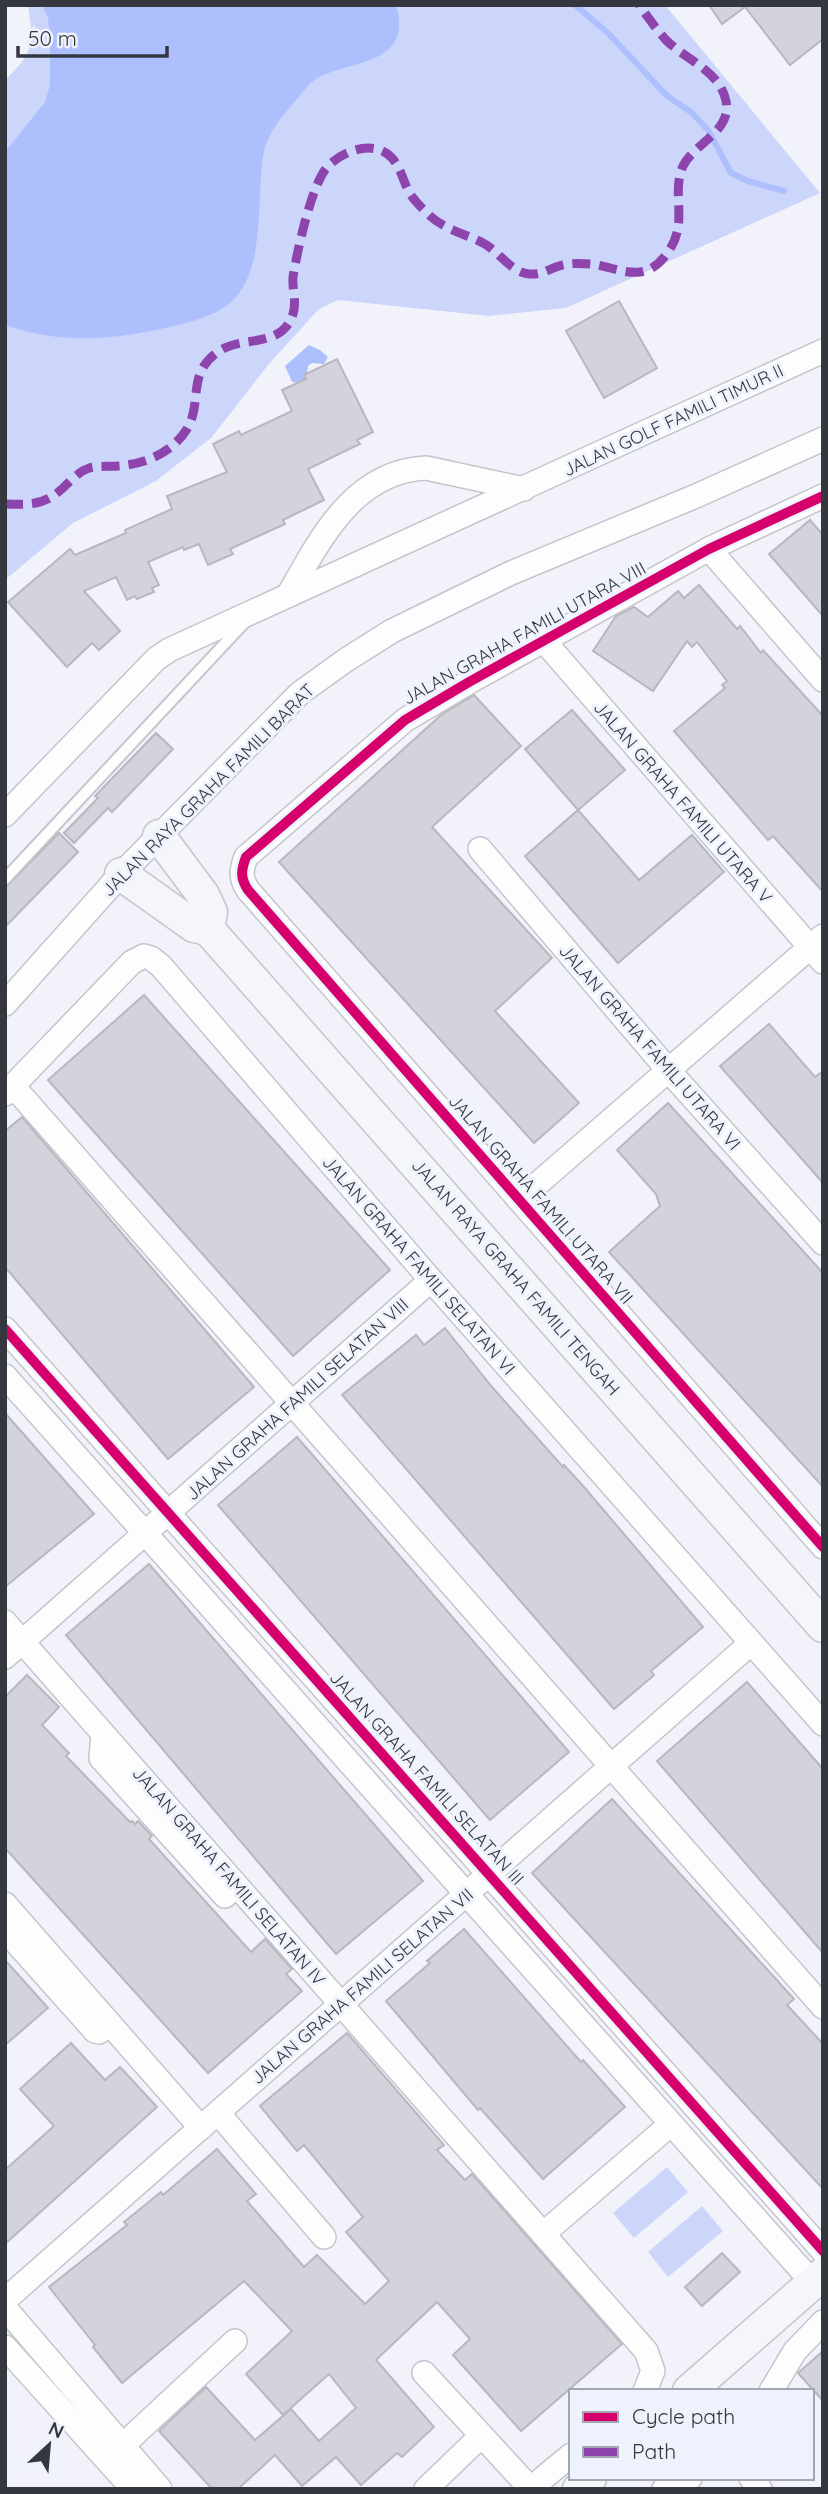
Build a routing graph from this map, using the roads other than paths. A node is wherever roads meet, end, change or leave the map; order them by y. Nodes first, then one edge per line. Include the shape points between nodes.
1 (823, 351) edge
2 (823, 439) edge
3 (524, 489) junction
4 (823, 496) edge
5 (709, 549) junction
6 (289, 594) junction
7 (258, 608) junction
8 (544, 641) junction
9 (823, 680) edge
10 (5, 815) edge
11 (159, 836) junction
12 (480, 849) dead end
13 (241, 870) joint
14 (121, 874) junction
15 (5, 879) edge
16 (208, 929) junction
17 (818, 948) edge
18 (5, 1004) edge
19 (669, 1071) junction
20 (9, 1090) edge
21 (519, 1200) junction
22 (823, 1243) edge
23 (431, 1280) junction
24 (5, 1329) edge
25 (5, 1376) edge
26 (292, 1403) junction
27 (168, 1513) junction
28 (145, 1533) junction
29 (823, 1547) edge
30 (5, 1622) edge
31 (823, 1626) edge
32 (23, 1642) junction
33 (750, 1644) junction
34 (5, 1657) edge
35 (823, 1724) edge
36 (611, 1766) junction
37 (489, 1874) junction
38 (466, 1894) junction
39 (5, 1904) edge
40 (5, 1930) edge
41 (341, 2004) junction
42 (823, 2007) edge
43 (110, 2024) junction
44 (209, 2120) junction
45 (671, 2124) junction
46 (543, 2234) junction
47 (324, 2237) dead end
48 (819, 2239) edge
49 (790, 2258) junction
50 (818, 2278) edge
51 (5, 2300) edge
52 (5, 2308) edge
53 (823, 2322) edge
54 (235, 2342) dead end
55 (5, 2347) edge
56 (424, 2373) dead end
57 (646, 2389) edge
58 (693, 2389) edge
59 (772, 2389) edge
60 (481, 2436) junction
61 (122, 2446) junction
62 (569, 2457) edge
63 (685, 2480) edge
64 (133, 2489) edge
65 (160, 2489) edge
66 (426, 2489) edge
67 (530, 2489) edge
68 (664, 2489) edge

1 - 3 street, JALAN GOLF FAMILI TIMUR II
2 - 11 street, JALAN RAYA GRAHA FAMILI BARAT via 511,573 392,631 300,693
3 - 6 street, JALAN GOLF FAMILI TIMUR II
3 - 6 street via 426,468 393,474 370,486 332,520
4 - 5 street, JALAN GRAHA FAMILI UTARA VIII
5 - 8 street, JALAN GRAHA FAMILI UTARA VIII
5 - 9 street
6 - 7 street, JALAN GOLF FAMILI TIMUR II
7 - 10 street, JALAN GOLF FAMILI TIMUR II via 156,659
7 - 15 lane
8 - 13 street, JALAN GRAHA FAMILI UTARA VIII via 405,720 246,857
8 - 17 street, JALAN GRAHA FAMILI UTARA V
11 - 14 street, JALAN RAYA GRAHA FAMILI BARAT
11 - 16 street via 203,895 211,912
12 - 19 street, JALAN GRAHA FAMILI UTARA VI
13 - 21 street, JALAN GRAHA FAMILI UTARA VII via 248,890
14 - 16 street, JALAN RAYA GRAHA FAMILI TENGAH via 194,926
14 - 18 street, JALAN RAYA GRAHA FAMILI BARAT
16 - 31 street, JALAN RAYA GRAHA FAMILI TENGAH
17 - 19 street
19 - 21 street
19 - 22 street, JALAN GRAHA FAMILI UTARA VI
20 - 23 street, JALAN GRAHA FAMILI SELATAN VI via 132,962 151,958
20 - 26 street
21 - 29 street, JALAN GRAHA FAMILI UTARA VII
23 - 26 street, JALAN GRAHA FAMILI SELATAN VIII
23 - 33 street, JALAN GRAHA FAMILI SELATAN VI
24 - 27 street, JALAN GRAHA FAMILI SELATAN III
25 - 28 street
26 - 27 street, JALAN GRAHA FAMILI SELATAN VIII
26 - 36 street
27 - 28 street, JALAN GRAHA FAMILI SELATAN VIII
27 - 37 street, JALAN GRAHA FAMILI SELATAN III
28 - 32 street, JALAN GRAHA FAMILI SELATAN VIII
28 - 38 street
30 - 32 street, JALAN GRAHA FAMILI SELATAN IV
32 - 34 street, JALAN GRAHA FAMILI SELATAN VIII
32 - 41 street, JALAN GRAHA FAMILI SELATAN IV
33 - 35 street, JALAN GRAHA FAMILI SELATAN VI
33 - 36 street, JALAN GRAHA FAMILI SELATAN VII
36 - 37 street, JALAN GRAHA FAMILI SELATAN VII
36 - 42 street
37 - 38 street, JALAN GRAHA FAMILI SELATAN VII
37 - 48 street, JALAN GRAHA FAMILI SELATAN III
38 - 41 street, JALAN GRAHA FAMILI SELATAN VII
38 - 45 street
39 - 43 street
40 - 43 street via 94,2032
41 - 44 street, JALAN GRAHA FAMILI SELATAN VII
41 - 46 street, JALAN GRAHA FAMILI SELATAN IV
43 - 44 street
44 - 47 street
44 - 51 street, JALAN GRAHA FAMILI SELATAN VII
45 - 46 street
45 - 49 street
46 - 57 street, JALAN GRAHA FAMILI SELATAN IV via 646,2351 653,2371
48 - 49 street
49 - 50 street
50 - 58 street
52 - 61 street
53 - 59 street via 794,2351
54 - 61 street
55 - 64 street
56 - 60 street
60 - 66 street
60 - 67 street
61 - 65 street
62 - 67 street
63 - 68 street

